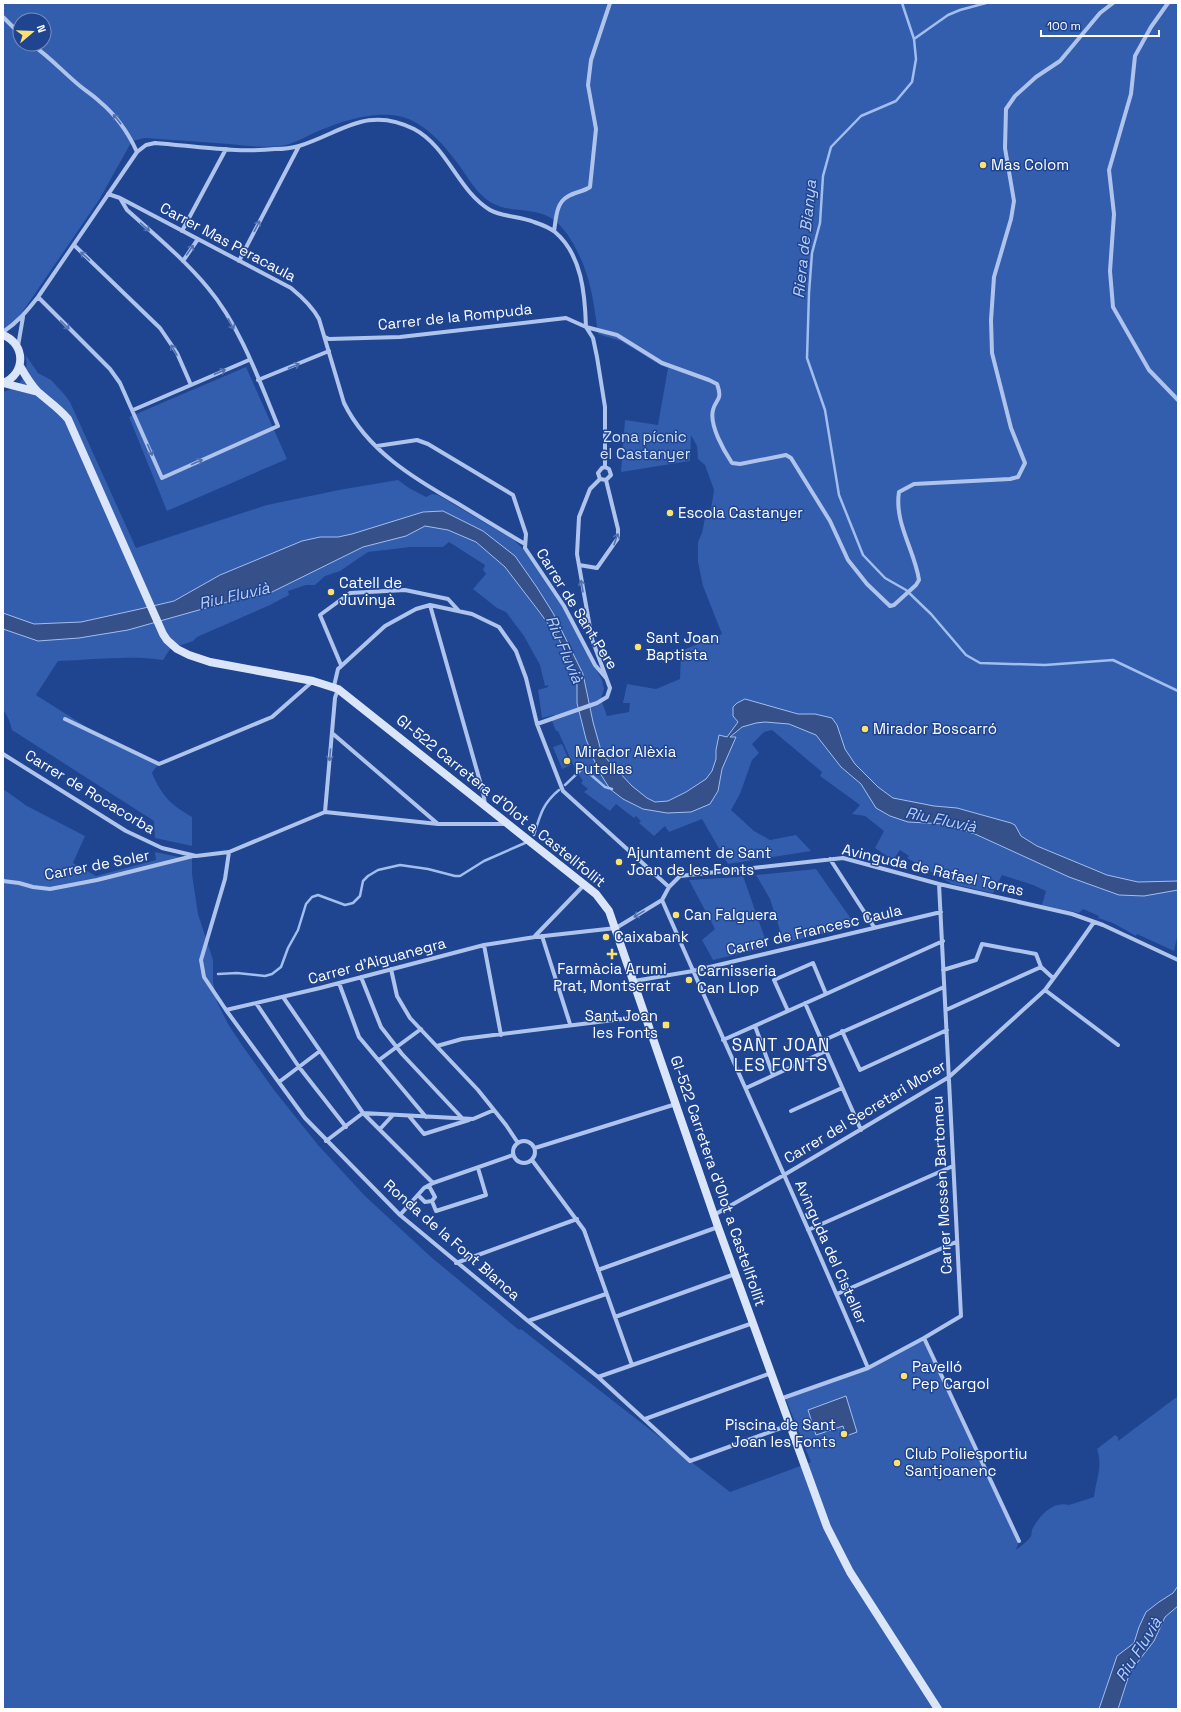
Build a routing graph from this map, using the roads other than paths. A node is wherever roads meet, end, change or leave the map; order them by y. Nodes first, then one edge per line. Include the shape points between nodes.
1 (610, 3) edge
2 (1113, 3) edge
3 (1168, 3) edge
4 (3, 17) edge
5 (12, 26) edge
6 (42, 52) edge
7 (299, 146) junction
8 (226, 149) junction
9 (137, 152) junction
10 (108, 194) junction
11 (120, 198) junction
12 (182, 231) junction
13 (554, 231) junction
14 (198, 239) junction
15 (74, 245) junction
16 (183, 261) junction
17 (239, 261) junction
18 (38, 297) junction
19 (23, 317) junction
20 (586, 327) junction
21 (3, 332) edge
22 (3, 335) edge
23 (325, 337) junction
24 (18, 348) junction
25 (329, 351) junction
26 (249, 360) junction
27 (20, 366) junction
28 (258, 380) junction
29 (3, 383) edge
30 (191, 385) junction
31 (39, 392) junction
32 (1178, 400) edge
33 (133, 410) junction
34 (377, 446) junction
35 (605, 467) junction
36 (600, 478) junction
37 (606, 480) junction
38 (525, 544) junction
39 (579, 565) junction
40 (430, 605) junction
41 (460, 611) junction
42 (341, 665) junction
43 (606, 678) junction
44 (312, 681) junction
45 (336, 687) junction
46 (64, 719) dead end
47 (537, 724) junction
48 (332, 733) junction
49 (3, 754) edge
50 (485, 804) junction
51 (325, 812) junction
52 (438, 824) junction
53 (507, 824) junction
54 (229, 852) junction
55 (196, 856) junction
56 (830, 859) junction
57 (3, 881) edge
58 (939, 884) junction
59 (584, 885) junction
60 (669, 887) junction
61 (662, 900) junction
62 (941, 912) junction
63 (1094, 922) junction
64 (874, 927) junction
65 (616, 928) junction
66 (542, 936) junction
67 (535, 937) junction
68 (943, 941) junction
69 (484, 945) junction
70 (1178, 960) edge
71 (1041, 967) junction
72 (392, 969) junction
73 (943, 970) junction
74 (693, 971) junction
75 (361, 977) junction
76 (1053, 978) junction
77 (634, 982) junction
78 (339, 983) junction
79 (944, 987) junction
80 (1045, 990) junction
81 (826, 994) junction
82 (283, 997) junction
83 (256, 1003) junction
84 (805, 1003) junction
85 (226, 1010) junction
86 (946, 1010) junction
87 (788, 1011) junction
88 (646, 1016) junction
89 (570, 1024) junction
90 (755, 1026) junction
91 (421, 1029) junction
92 (947, 1030) junction
93 (842, 1031) junction
94 (501, 1035) junction
95 (723, 1040) junction
96 (822, 1041) junction
97 (437, 1046) junction
98 (1118, 1046) dead end
99 (397, 1047) junction
100 (320, 1051) junction
101 (826, 1051) junction
102 (378, 1060) junction
103 (299, 1067) junction
104 (774, 1075) junction
105 (949, 1077) junction
106 (279, 1082) junction
107 (746, 1088) junction
108 (842, 1088) junction
109 (676, 1104) junction
110 (494, 1110) junction
111 (791, 1111) dead end
112 (363, 1113) junction
113 (394, 1115) junction
114 (409, 1116) junction
115 (426, 1117) junction
116 (463, 1119) junction
117 (473, 1119) junction
118 (346, 1127) junction
119 (380, 1129) junction
120 (861, 1130) junction
121 (326, 1141) junction
122 (518, 1143) junction
123 (535, 1148) junction
124 (514, 1155) junction
125 (532, 1160) junction
126 (952, 1166) junction
127 (478, 1168) junction
128 (784, 1175) junction
129 (434, 1183) junction
130 (429, 1186) junction
131 (418, 1195) junction
132 (432, 1201) junction
133 (400, 1215) junction
134 (714, 1215) junction
135 (577, 1219) junction
136 (718, 1227) junction
137 (808, 1230) junction
138 (956, 1242) junction
139 (456, 1263) junction
140 (598, 1270) junction
141 (736, 1274) junction
142 (606, 1294) junction
143 (837, 1294) junction
144 (615, 1317) junction
145 (528, 1322) junction
146 (753, 1323) junction
147 (924, 1338) junction
148 (632, 1364) junction
149 (868, 1368) junction
150 (771, 1373) junction
151 (598, 1377) junction
152 (780, 1399) junction
153 (644, 1419) junction
154 (789, 1425) junction
155 (1019, 1542) dead end
156 (938, 1709) edge

1 - 13 street via 591,60 588,85 596,129 590,187 567,196 562,201
2 - 20 street, Carrer de la Rompuda via 1100,13 1060,61 1036,77 1006,108 1005,148 1014,201 994,277 992,353 1011,428 1025,463 1018,477 1010,479 914,484 899,492 897,502 919,580 894,605 890,606 867,584 848,560 830,521 791,458 786,455 740,464 732,463 712,422 713,410 719,400 717,384 662,363 617,335
3 - 32 street via 1151,27 1136,56 1131,94 1108,170 1114,214 1110,271 1113,307 1149,370
4 - 5 street
9 -> 6 street via 119,121 108,109
7 - 8 street via 274,150
7 - 13 street via 357,122 386,120 401,124 427,138 480,203 492,211 532,221
17 -> 7 street
8 - 9 street via 155,143 146,144
8 - 12 street
9 - 10 street
10 - 11 street, Carrer Mas Peracaula
10 - 15 street
11 - 12 street, Carrer Mas Peracaula
11 -> 16 street via 127,210
12 - 14 street, Carrer Mas Peracaula
13 - 20 street via 570,248 580,274
16 -> 14 street
14 - 17 street, Carrer Mas Peracaula
15 - 18 street
30 -> 15 street via 177,353 160,328
16 -> 26 street via 219,303
17 - 23 street, Carrer Mas Peracaula via 291,288 314,310
18 - 19 street
18 -> 33 street via 110,369
19 - 21 street
19 - 24 street
20 - 23 street, Carrer de la Rompuda via 566,318 400,337
20 - 35 street via 593,338 605,407
22 - 24 street via 12,340
23 - 25 street, Carrer Mas Peracaula
24 - 27 street
28 -> 25 street
25 - 34 street via 344,403 361,430
26 - 28 street
30 -> 26 street
27 - 29 street via 12,378
27 - 31 street, GI-522 Carretera d'Olot a Castellfollit
33 -> 28 street via 162,478 278,426
29 - 31 street, GI-522 Carretera d'Olot a Castellfollit
30 - 33 street
31 - 44 street, GI-522 Carretera d'Olot a Castellfollit via 58,408 72,425 167,640 182,652 210,662
34 - 38 street via 408,474
34 - 38 street, Carrer de Sant Pere via 418,440 513,494 526,534
35 - 36 street via 598,473
35 - 37 street via 611,473 610,479
36 - 37 street
36 - 39 street via 590,489 579,517
39 -> 37 street, Carrer de Sant Pere via 597,568 618,538 618,528
38 - 43 street, Carrer de Sant Pere via 525,548 564,606 595,665
43 -> 39 street via 592,639
40 - 41 street
40 - 42 street via 416,609 385,626
40 - 50 street
41 - 42 street via 448,599 405,590 350,593 320,615
41 - 47 street via 499,627 516,651 526,678
42 - 45 street via 338,669
43 - 47 street, Carrer de Sant Pere via 610,688 607,697
44 - 45 street, GI-522 Carretera d'Olot a Castellfollit
44 - 46 street via 272,717 159,764
45 - 48 street
45 - 50 street, GI-522 Carretera d'Olot a Castellfollit
47 - 60 street via 563,791
48 -> 51 street
48 - 52 street
49 - 55 street, Carrer de Rocacorba via 126,831 162,848
50 - 53 street, GI-522 Carretera d'Olot a Castellfollit
51 - 52 street
51 - 54 street, Carrer de Rocacorba
52 - 53 street
53 - 59 street, GI-522 Carretera d'Olot a Castellfollit
54 - 55 street, Carrer de Rocacorba
54 - 85 street, Ronda de la Font Blanca via 225,879 201,960 204,977
55 - 57 street, Carrer de Soler via 50,890 19,882
56 - 58 street, Avinguda de Rafael Torras via 842,858
56 - 60 street, Avinguda de Rafael Torras via 680,876
56 - 64 street
58 - 62 street, Carrer Mossèn Bartomeu
58 - 63 street, Avinguda de Rafael Torras via 1072,914
59 - 65 street, GI-522 Carretera d'Olot a Castellfollit via 596,894 609,911
59 - 67 street
60 - 61 street, Avinguda de Rafael Torras
61 -> 65 street
61 - 74 street, Avinguda del Cisteller
62 - 64 street, Carrer de Francesc Caula
62 - 68 street, Carrer Mossèn Bartomeu
63 - 70 street, Avinguda de Rafael Torras
63 - 76 street, Carrer del Secretari Morer
64 - 74 street, Carrer de Francesc Caula
65 - 66 street, Carrer d'Aiguanegra
65 - 77 street, GI-522 Carretera d'Olot a Castellfollit
66 - 67 street, Carrer d'Aiguanegra
66 - 89 street
67 - 69 street, Carrer d'Aiguanegra
68 - 73 street, Carrer Mossèn Bartomeu
68 - 81 street
69 - 72 street, Carrer d'Aiguanegra
69 - 94 street
71 - 73 street via 1036,954 982,944 976,960
71 - 76 street
71 - 86 street
72 - 75 street, Carrer d'Aiguanegra
72 - 91 street via 397,996 410,1018
73 - 79 street, Carrer Mossèn Bartomeu
74 - 77 street, Carrer de Francesc Caula
74 - 95 street, Avinguda del Cisteller
75 - 78 street, Carrer d'Aiguanegra
75 - 99 street via 381,1027
76 - 80 street, Carrer del Secretari Morer
77 - 88 street, GI-522 Carretera d'Olot a Castellfollit
78 - 82 street, Carrer d'Aiguanegra
78 - 102 street via 359,1036
79 - 86 street, Carrer Mossèn Bartomeu
79 - 93 street
80 - 98 street
80 - 105 street, Carrer del Secretari Morer
81 - 84 street
81 - 87 street via 813,963 774,980
82 - 83 street, Carrer d'Aiguanegra
82 - 100 street
83 - 85 street, Carrer d'Aiguanegra
83 - 103 street
84 - 87 street
84 - 96 street
85 - 106 street, Ronda de la Font Blanca
86 - 92 street, Carrer Mossèn Bartomeu
87 - 90 street
88 - 89 street
88 - 109 street, GI-522 Carretera d'Olot a Castellfollit
89 - 94 street
90 - 95 street
90 - 104 street
91 - 97 street
91 - 99 street
92 - 93 street via 860,1070
92 - 105 street, Carrer Mossèn Bartomeu
93 - 96 street
94 - 97 street via 462,1039
95 - 107 street, Avinguda del Cisteller
96 - 101 street
97 - 110 street
99 - 102 street
99 - 116 street
100 - 103 street
100 - 112 street
101 - 104 street
101 - 108 street
102 - 115 street
103 - 106 street
103 - 118 street
104 - 107 street
105 - 120 street, Carrer del Secretari Morer
105 - 126 street, Carrer Mossèn Bartomeu
106 - 121 street, Ronda de la Font Blanca via 304,1118
107 - 128 street, Avinguda del Cisteller
108 - 111 street
108 - 120 street
109 - 123 street
109 - 134 street, GI-522 Carretera d'Olot a Castellfollit
110 - 117 street
110 - 122 street
112 - 113 street
112 - 118 street
112 - 119 street
113 - 114 street
113 - 119 street
114 - 115 street
114 - 117 street via 424,1134
115 - 116 street
116 - 117 street
118 - 121 street
119 - 129 street
120 - 128 street, Carrer del Secretari Morer
121 - 133 street, Ronda de la Font Blanca
122 - 123 street via 531,1143
122 - 124 street via 514,1148
123 - 125 street via 536,1154
124 - 125 street via 518,1161 526,1163
124 - 127 street
125 - 135 street
126 - 137 street
126 - 138 street, Carrer Mossèn Bartomeu
127 - 129 street
127 - 132 street via 486,1195 436,1211
128 - 134 street, Carrer del Secretari Morer
128 - 137 street, Avinguda del Cisteller
129 - 130 street
130 - 131 street
130 - 132 street via 435,1197
131 - 132 street via 425,1202
131 - 133 street
133 - 139 street, Ronda de la Font Blanca
134 - 136 street, GI-522 Carretera d'Olot a Castellfollit
135 - 139 street
135 - 140 street via 584,1230
136 - 140 street
136 - 141 street, GI-522 Carretera d'Olot a Castellfollit
137 - 143 street, Avinguda del Cisteller
138 - 143 street
138 - 147 street, Carrer Mossèn Bartomeu via 961,1316
139 - 145 street, Ronda de la Font Blanca
140 - 142 street
141 - 144 street
141 - 146 street, GI-522 Carretera d'Olot a Castellfollit
142 - 144 street
142 - 145 street
143 - 149 street, Avinguda del Cisteller
144 - 148 street
145 - 151 street, Ronda de la Font Blanca
146 - 148 street
146 - 150 street, GI-522 Carretera d'Olot a Castellfollit
147 - 149 street
147 - 155 street
148 - 151 street
149 - 152 street
150 - 152 street, GI-522 Carretera d'Olot a Castellfollit
150 - 153 street
151 - 153 street, Ronda de la Font Blanca
152 - 154 street, GI-522 Carretera d'Olot a Castellfollit
153 - 154 street, Ronda de la Font Blanca via 690,1461
154 - 156 street, GI-522 Carretera d'Olot a Castellfollit via 827,1527 850,1572

